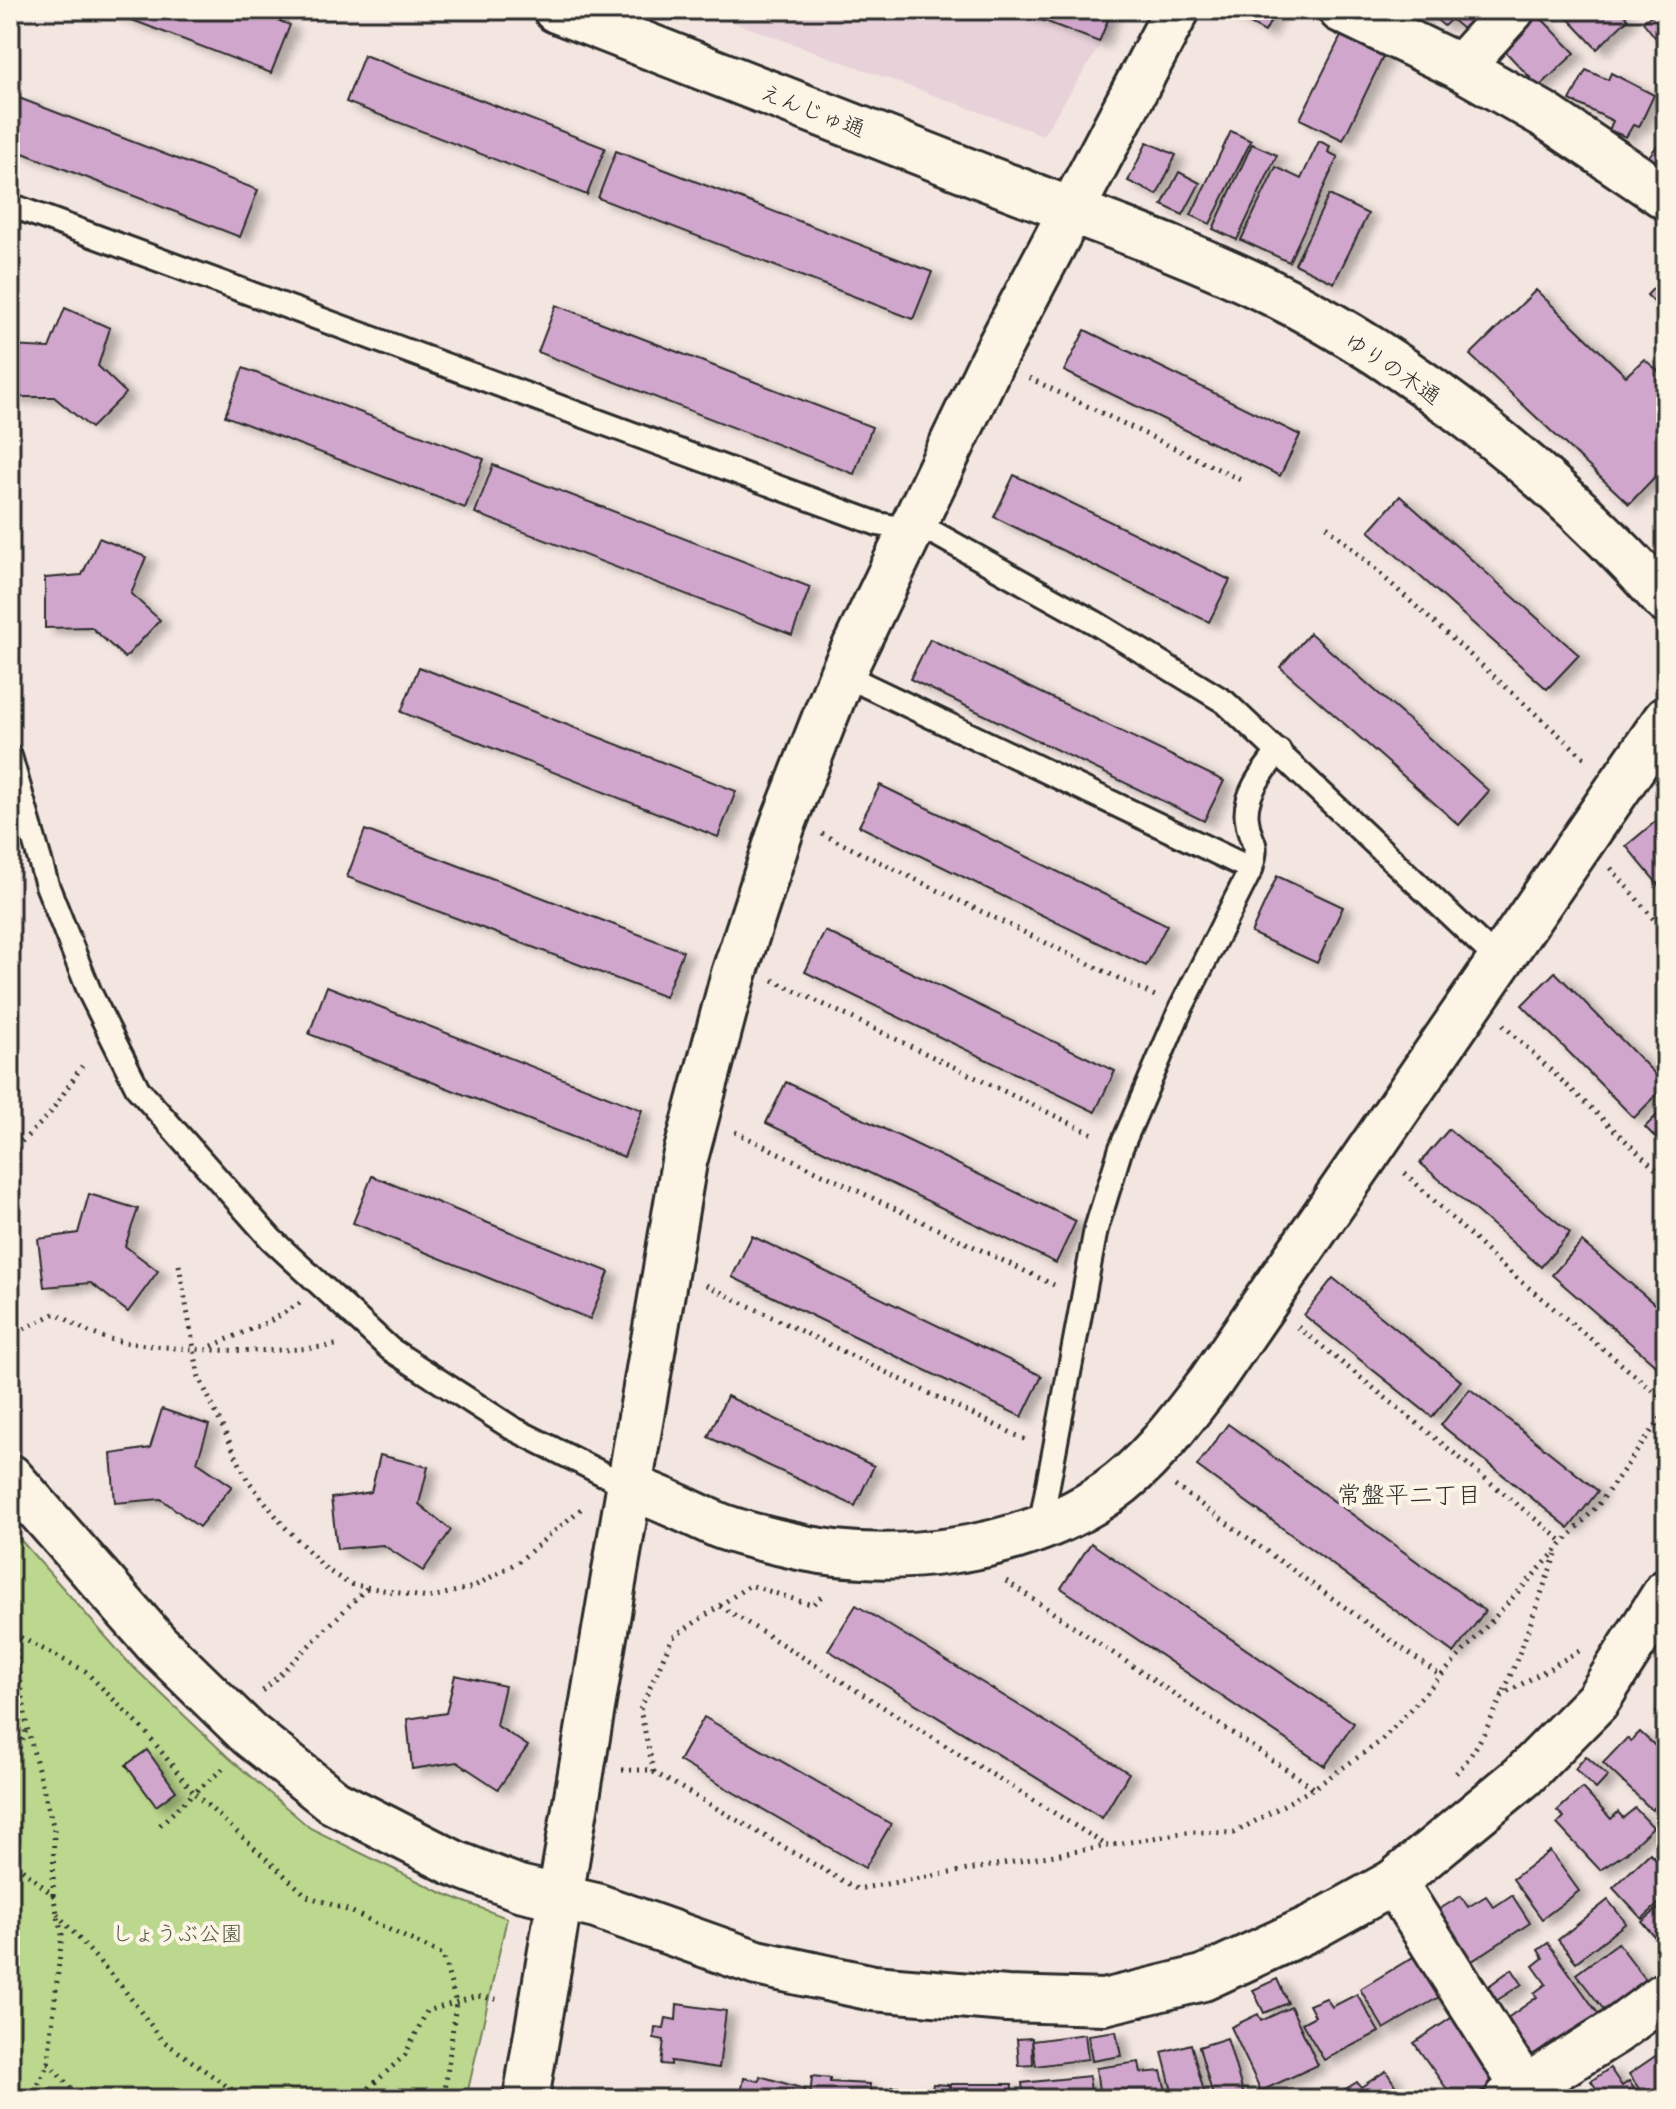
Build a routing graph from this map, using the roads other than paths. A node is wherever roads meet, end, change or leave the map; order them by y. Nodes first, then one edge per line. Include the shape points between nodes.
1 (556, 10) edge
2 (1177, 10) edge
3 (1341, 10) edge
4 (1512, 10) edge
5 (1460, 67) junction
6 (1666, 197) edge
7 (10, 205) edge
8 (1070, 209) junction
9 (908, 531) junction
10 (1666, 601) edge
11 (842, 674) junction
12 (1666, 719) edge
13 (1279, 751) junction
14 (10, 756) edge
15 (1251, 869) junction
16 (1498, 960) junction
17 (10, 1477) edge
18 (613, 1478) junction
19 (1040, 1527) junction
20 (1666, 1592) edge
21 (1394, 1882) junction
22 (561, 1896) junction
23 (1666, 1994) edge
24 (1515, 2094) edge
25 (526, 2099) edge

1 - 8 street, えんじゅ通
2 - 8 street
3 - 5 street
4 - 5 street
5 - 6 street via 1543,114
7 - 9 lane
8 - 9 street
8 - 10 street, ゆりの木通 via 1272,293 1408,376 1530,469
9 - 11 street
9 - 13 lane via 936,534 1094,622 1225,702
11 - 15 lane
11 - 18 street via 783,824 734,974
12 - 16 street
13 - 15 lane via 1256,780 1246,820 1258,846
13 - 16 lane
14 - 18 lane via 47,885 90,993 138,1089 271,1239 390,1349 512,1428
15 - 19 lane via 1181,1008 1121,1148 1096,1229
16 - 19 street via 1158,1450 1108,1493
17 - 22 street via 157,1644 249,1734 334,1802 454,1863 519,1888
18 - 19 street via 734,1530 786,1545 867,1555 909,1558 965,1549
18 - 22 street
20 - 21 street via 1597,1701 1523,1776
21 - 22 street via 1203,1978 1104,2002 873,1988 757,1963
21 - 24 street
22 - 25 street
23 - 24 street

